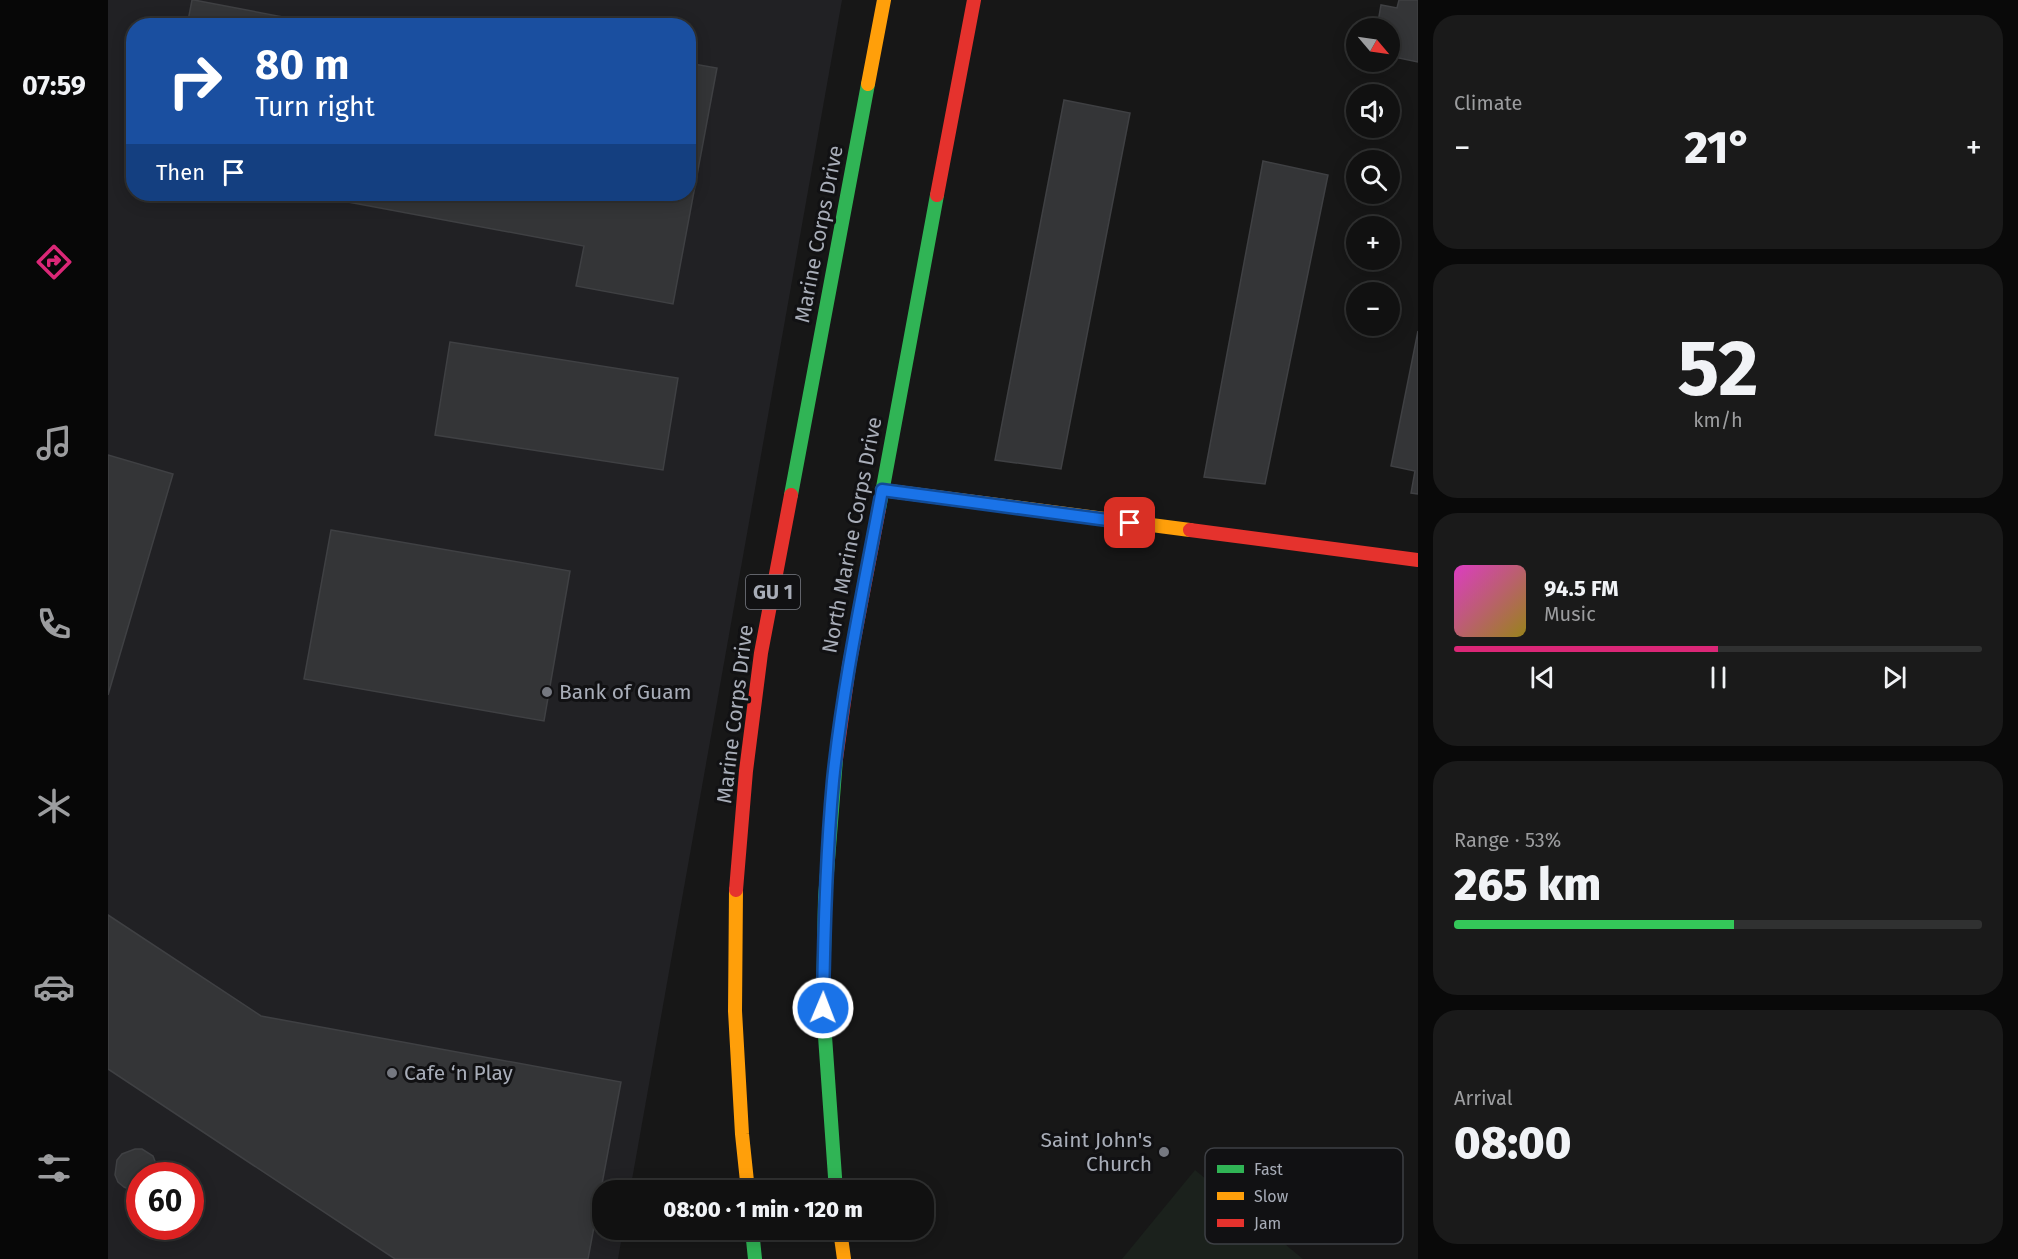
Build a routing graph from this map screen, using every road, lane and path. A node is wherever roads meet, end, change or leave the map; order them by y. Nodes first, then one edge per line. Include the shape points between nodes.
1 (884, 0) edge
2 (974, 0) edge
3 (882, 490) junction
4 (1418, 560) edge
5 (747, 1180) edge
6 (835, 1180) edge
7 (753, 1240) edge
8 (841, 1240) edge
9 (755, 1259) edge
10 (844, 1259) edge

1 - 5 main road, Marine Corps Drive / GU 1 via 761,653 746,771 736,895 735,1011
2 - 3 main road, North Marine Corps Drive
3 - 4 main road
3 - 6 main road, North Marine Corps Drive via 849,666 833,780 823,1008
7 - 9 main road
8 - 10 main road

